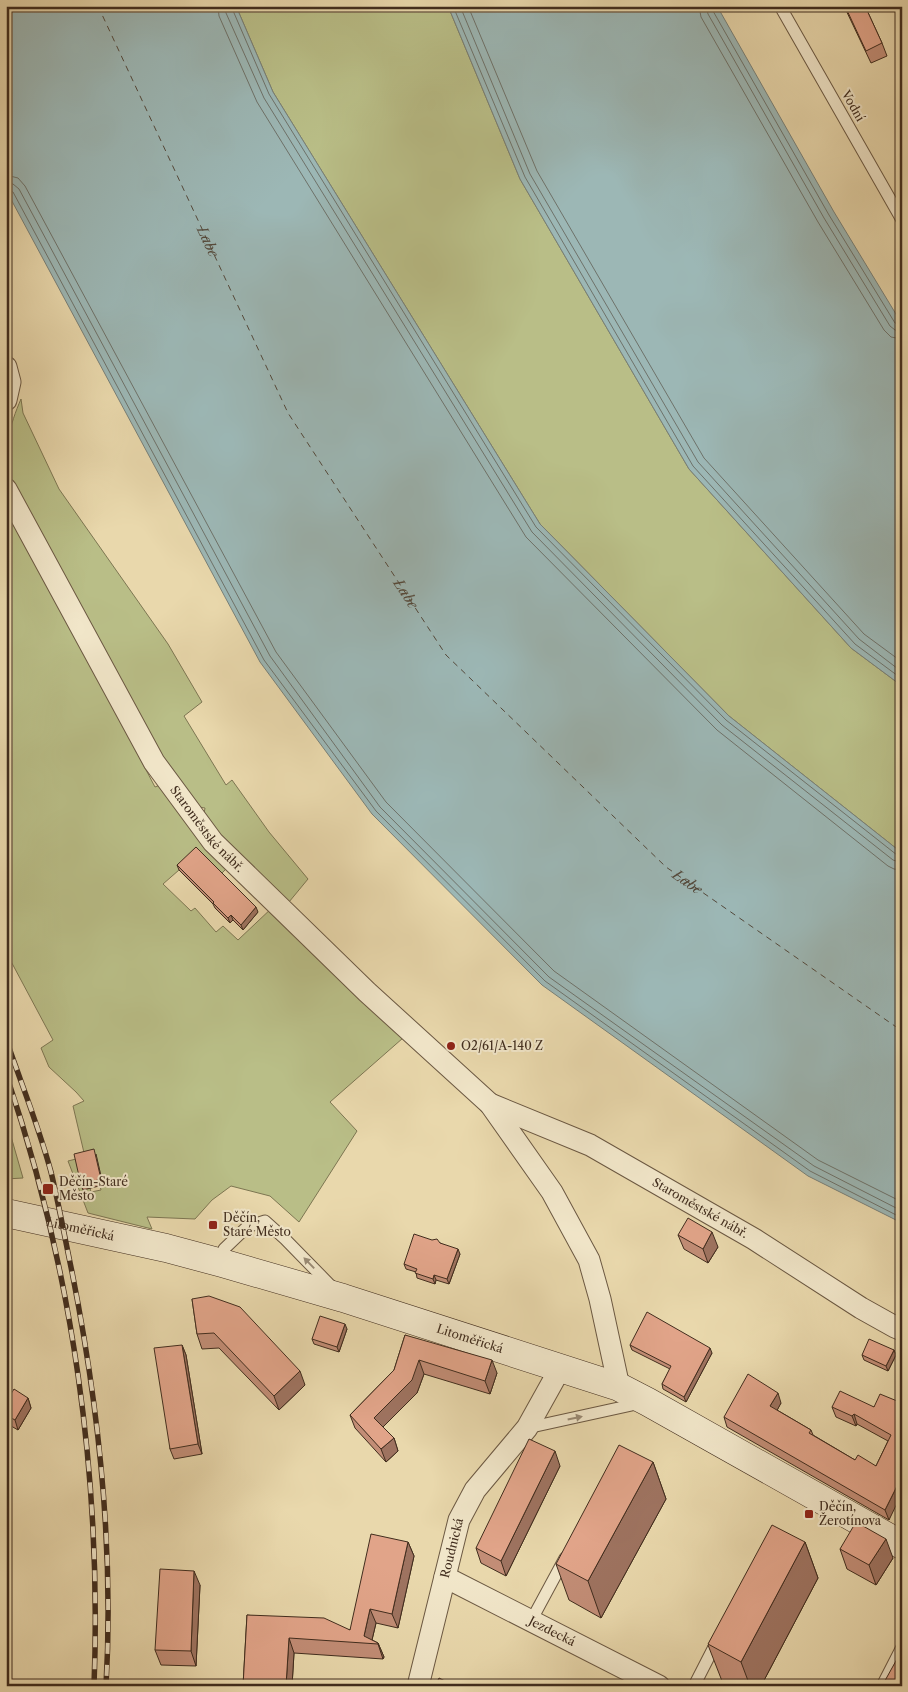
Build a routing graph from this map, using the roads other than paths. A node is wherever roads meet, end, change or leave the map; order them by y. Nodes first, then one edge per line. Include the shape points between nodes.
1 (780, 6) edge
2 (902, 220) edge
3 (6, 367) edge
4 (6, 400) edge
5 (6, 489) edge
6 (490, 1104) junction
7 (6, 1213) edge
8 (222, 1263) junction
9 (343, 1298) junction
10 (902, 1330) edge
11 (560, 1367) junction
12 (619, 1387) junction
13 (648, 1402) junction
14 (528, 1428) junction
15 (902, 1545) edge
16 (568, 1552) edge
17 (445, 1576) junction
18 (531, 1621) junction
19 (721, 1635) edge
20 (902, 1647) edge
21 (418, 1686) edge
22 (659, 1686) edge
23 (694, 1686) edge
24 (882, 1686) edge

1 - 2 lane, Vodní
3 - 4 street via 10,382
5 - 6 street, Staroměstské nábř. via 154,762 213,842 367,992
6 - 10 street, Staroměstské nábř. via 590,1145 754,1239
6 - 12 street, Staroměstské nábř. via 552,1192 588,1260
7 - 8 main road, Litoměřická
8 - 9 main road, Litoměřická
9 -> 8 lane via 265,1222 247,1226 224,1249
9 - 11 main road, Litoměřická
11 - 12 main road, Litoměřická
11 - 14 street, Roudnická
12 - 13 main road, Litoměřická
14 -> 13 lane
13 - 15 main road, Litoměřická
14 - 17 street, Roudnická via 475,1490 460,1520
16 - 18 lane
17 - 18 street, Jezdecká
17 - 21 street, Roudnická
18 - 22 street, Jezdecká
19 - 23 lane
20 - 24 lane

